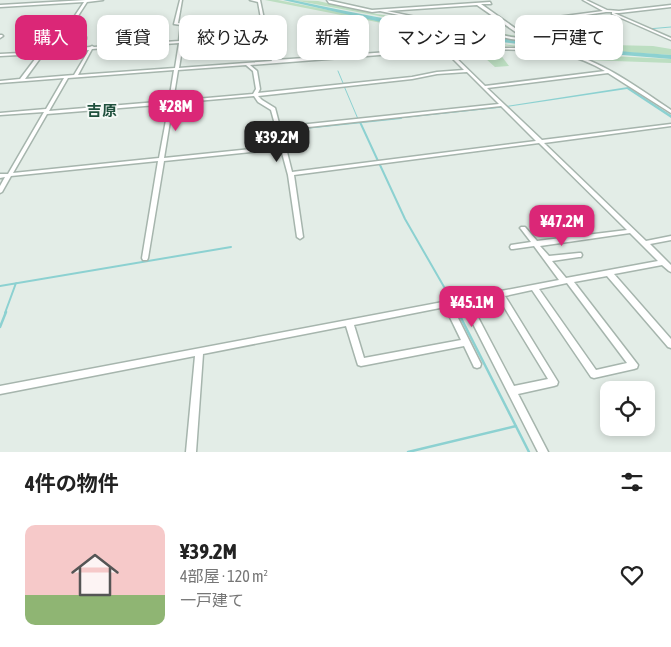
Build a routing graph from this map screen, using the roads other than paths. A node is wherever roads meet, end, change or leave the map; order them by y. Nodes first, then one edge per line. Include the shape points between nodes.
1 (87, 0) edge
2 (102, 0) edge
3 (181, 0) edge
4 (251, 0) edge
5 (328, 0) edge
6 (447, 0) edge
7 (584, 0) edge
8 (490, 3) dead end
9 (478, 4) junction
10 (454, 5) junction
11 (0, 6) edge
12 (671, 6) edge
13 (378, 10) junction
14 (606, 11) junction
15 (612, 12) junction
16 (77, 15) edge
17 (261, 15) edge
18 (578, 15) edge
19 (179, 24) edge
20 (515, 30) edge
21 (515, 39) edge
22 (671, 39) edge
23 (179, 42) edge
24 (87, 48) edge
25 (92, 48) junction
26 (179, 53) edge
27 (15, 54) edge
28 (379, 54) edge
29 (0, 55) edge
30 (36, 60) edge
31 (456, 60) edge
32 (584, 60) edge
33 (274, 61) joint
34 (246, 64) junction
35 (176, 69) junction
36 (467, 71) junction
37 (607, 72) junction
38 (67, 77) junction
39 (75, 77) junction
40 (21, 81) junction
41 (0, 82) edge
42 (484, 87) junction
43 (255, 95) junction
44 (170, 102) junction
45 (503, 106) junction
46 (47, 112) junction
47 (671, 112) edge
48 (0, 114) edge
49 (671, 125) edge
50 (276, 129) junction
51 (539, 142) junction
52 (284, 147) junction
53 (162, 160) junction
54 (291, 174) junction
55 (9, 175) junction
56 (0, 176) edge
57 (0, 191) edge
58 (523, 228) dead end
59 (632, 231) junction
60 (300, 237) dead end
61 (671, 238) edge
62 (645, 243) junction
63 (535, 244) junction
64 (513, 248) dead end
65 (579, 256) dead end
66 (145, 258) dead end
67 (547, 259) junction
68 (664, 262) junction
69 (671, 269) edge
70 (608, 272) junction
71 (566, 280) junction
72 (534, 287) junction
73 (500, 294) junction
74 (465, 300) junction
75 (447, 303) junction
76 (349, 322) junction
77 (466, 342) junction
78 (671, 345) edge
79 (199, 352) junction
80 (477, 364) dead end
81 (0, 390) edge
82 (512, 391) junction
83 (191, 452) edge
84 (543, 452) edge

1 - 2 street
1 - 11 street
1 - 16 street
3 - 19 street via 176,24
4 - 17 street via 259,2
5 - 13 street
6 - 10 street
7 - 14 street
8 - 9 street
9 - 10 street
9 - 20 street
10 - 13 street
12 - 15 street
13 - 21 street
14 - 15 street
14 - 18 street
15 - 22 street
23 - 25 street
24 - 25 street
25 - 39 street
26 - 35 street
27 - 29 street
28 - 33 street
30 - 40 street
31 - 36 street
32 - 37 street
33 - 34 street
34 - 35 street
34 - 43 street via 255,71 258,89
35 - 39 street
35 - 44 street
36 - 42 street
36 - 43 street
37 - 42 street
37 - 47 street
38 - 39 street
38 - 40 street
38 - 46 street
40 - 41 street
42 - 45 street
43 - 44 street
43 - 50 street via 273,109
44 - 46 street
44 - 53 street
45 - 50 street
45 - 51 street
46 - 48 street
46 - 55 street
49 - 51 street
50 - 52 street
51 - 54 street
51 - 59 street
52 - 53 street
52 - 54 street
53 - 55 street
53 - 66 street
54 - 60 street
55 - 56 street
55 - 57 street
58 - 63 street
59 - 62 street
59 - 63 street
61 - 62 street
62 - 68 street
63 - 64 street
63 - 67 street
65 - 67 street
67 - 71 street
68 - 69 street
68 - 70 street
70 - 71 street
70 - 78 street
71 - 72 street
71 - 72 street via 634,365 594,374
72 - 73 street
73 - 74 street
73 - 82 street via 554,382
74 - 75 street
74 - 82 street
75 - 76 street
75 - 77 street
76 - 77 street via 361,362
76 - 79 street
77 - 80 street
79 - 81 street
79 - 83 street
82 - 84 street

